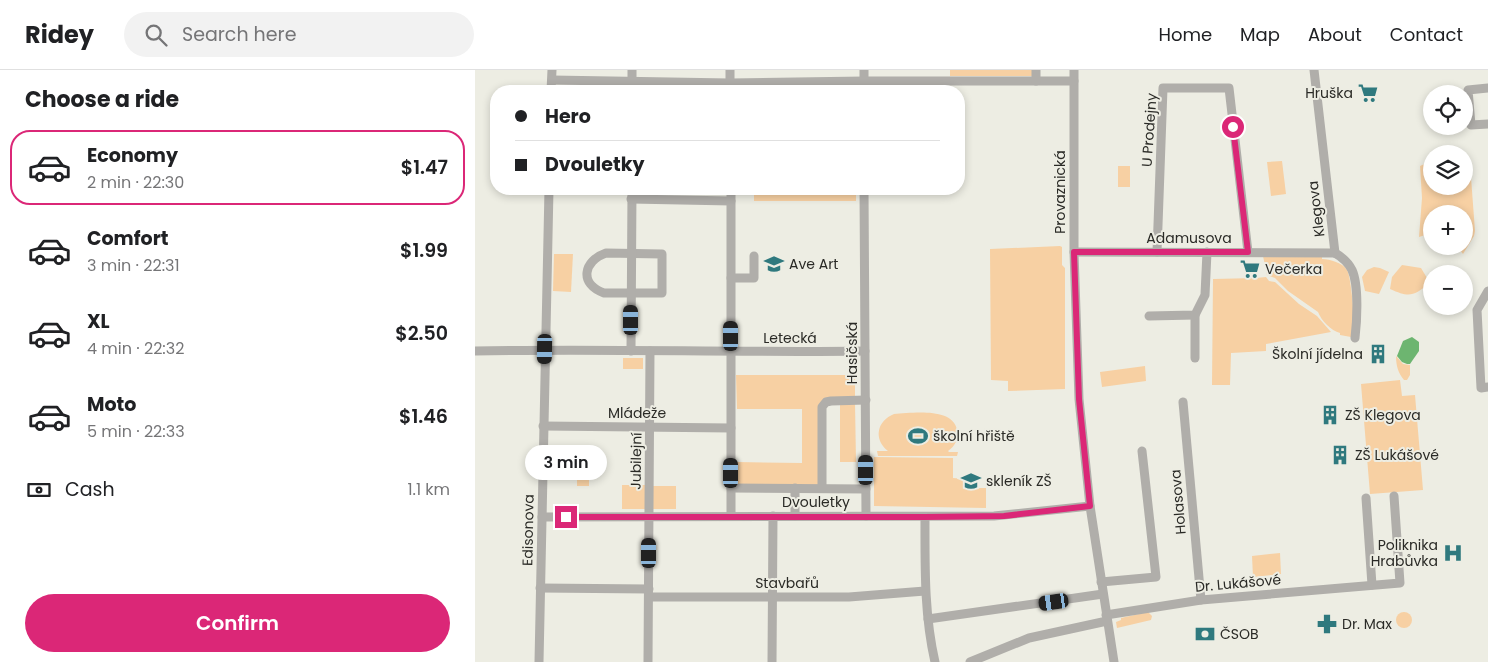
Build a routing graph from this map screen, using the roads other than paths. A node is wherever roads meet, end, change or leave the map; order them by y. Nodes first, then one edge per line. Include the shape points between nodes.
1 (552, 70) edge
2 (632, 70) edge
3 (730, 70) edge
4 (864, 70) edge
5 (1036, 70) edge
6 (1074, 70) edge
7 (1313, 70) edge
8 (552, 80) junction
9 (864, 81) junction
10 (1035, 81) junction
11 (1074, 81) junction
12 (552, 85) edge
13 (609, 85) edge
14 (632, 85) edge
15 (730, 85) edge
16 (775, 85) edge
17 (864, 85) edge
18 (1488, 88) edge
19 (1488, 124) edge
20 (549, 195) edge
21 (631, 195) edge
22 (731, 195) edge
23 (864, 195) edge
24 (631, 199) junction
25 (731, 201) junction
26 (1074, 252) junction
27 (1157, 252) junction
28 (1207, 252) junction
29 (1248, 252) junction
30 (631, 253) junction
31 (1335, 253) junction
32 (754, 256) dead end
33 (731, 278) junction
34 (1488, 291) edge
35 (631, 293) junction
36 (1195, 315) junction
37 (1149, 316) dead end
38 (1355, 338) dead end
39 (545, 349) junction
40 (475, 351) edge
41 (631, 351) junction
42 (650, 351) junction
43 (865, 351) junction
44 (731, 352) junction
45 (1195, 358) dead end
46 (1488, 387) edge
47 (865, 400) junction
48 (1183, 402) dead end
49 (543, 426) junction
50 (650, 426) junction
51 (731, 428) junction
52 (1142, 451) dead end
53 (731, 488) junction
54 (795, 488) junction
55 (822, 488) junction
56 (866, 489) junction
57 (1395, 496) dead end
58 (1366, 498) dead end
59 (1090, 506) junction
60 (649, 516) junction
61 (731, 516) junction
62 (773, 516) junction
63 (795, 516) junction
64 (866, 516) junction
65 (542, 517) junction
66 (925, 517) junction
67 (1101, 582) junction
68 (1372, 585) junction
69 (541, 588) junction
70 (925, 591) junction
71 (649, 593) junction
72 (1103, 594) junction
73 (772, 597) junction
74 (1201, 600) junction
75 (1107, 618) junction
76 (928, 619) junction
77 (539, 662) edge
78 (648, 662) edge
79 (772, 662) edge
80 (935, 662) edge
81 (970, 662) edge
82 (1114, 662) edge

1 - 8 street
2 - 14 street
3 - 15 street
4 - 9 street
5 - 10 street
6 - 11 street, Provaznická
7 - 31 street, Klegova
8 - 12 street
8 - 13 street
9 - 10 street
9 - 16 street
9 - 17 street
10 - 11 street
11 - 26 street, Provaznická
18 - 19 street via 1468,90 1471,125
20 - 39 street, Edisonova
21 - 24 street
22 - 25 street
23 - 43 street, Hasičská
24 - 25 street
24 - 30 street
25 - 33 street
26 - 27 street, Adamusova
26 - 59 street, Provaznická via 1079,399
27 - 28 street, Adamusova
27 - 29 street, U Prodejny via 1163,88 1229,88
28 - 29 street, Adamusova
28 - 36 street via 1205,295
29 - 31 street, Adamusova
30 - 35 street
30 - 35 street via 662,254 662,293
30 - 35 street via 597,256 587,270 590,284 596,290
31 - 38 street, Klegova via 1349,265 1354,275
32 - 33 street via 754,278
33 - 44 street
34 - 46 street via 1477,310 1481,388
35 - 41 street
36 - 37 street
36 - 45 street
39 - 40 street, Letecká
39 - 41 street, Letecká
39 - 49 street, Edisonova
41 - 42 street, Letecká
42 - 44 street, Letecká
42 - 50 street, Jubilejní
43 - 44 street, Letecká
43 - 47 street, Hasičská
44 - 51 street
47 - 55 street via 831,401 822,407
47 - 56 street, Hasičská
48 - 74 street, Holasova
49 - 50 street, Mládeže
49 - 65 street, Edisonova
50 - 51 street, Mládeže
50 - 60 street, Jubilejní
51 - 53 street
52 - 67 street via 1156,577
53 - 54 street
53 - 61 street
54 - 55 street
54 - 63 street
55 - 56 street
56 - 64 street, Hasičská
57 - 68 street, Dr. Lukášové via 1401,582
58 - 68 street
59 - 66 street, Dvouletky via 1004,516
59 - 67 street, Provaznická
60 - 61 street, Dvouletky
60 - 65 street, Dvouletky
60 - 71 street, Jubilejní
61 - 62 street, Dvouletky
62 - 63 street, Dvouletky
62 - 73 street
63 - 64 street, Dvouletky
64 - 66 street, Dvouletky
65 - 69 street, Edisonova
66 - 70 street
67 - 72 street, Provaznická
68 - 74 street, Dr. Lukášové
69 - 71 street, Stavbařů
69 - 77 street, Edisonova
70 - 73 street, Stavbařů via 849,597
70 - 76 street
71 - 73 street, Stavbařů
71 - 78 street, Jubilejní
72 - 75 street, Provaznická
72 - 76 street
73 - 79 street
74 - 75 street, Dr. Lukášové
75 - 81 street, Dr. Lukášové via 1029,638
75 - 82 street, Provaznická
76 - 80 street

